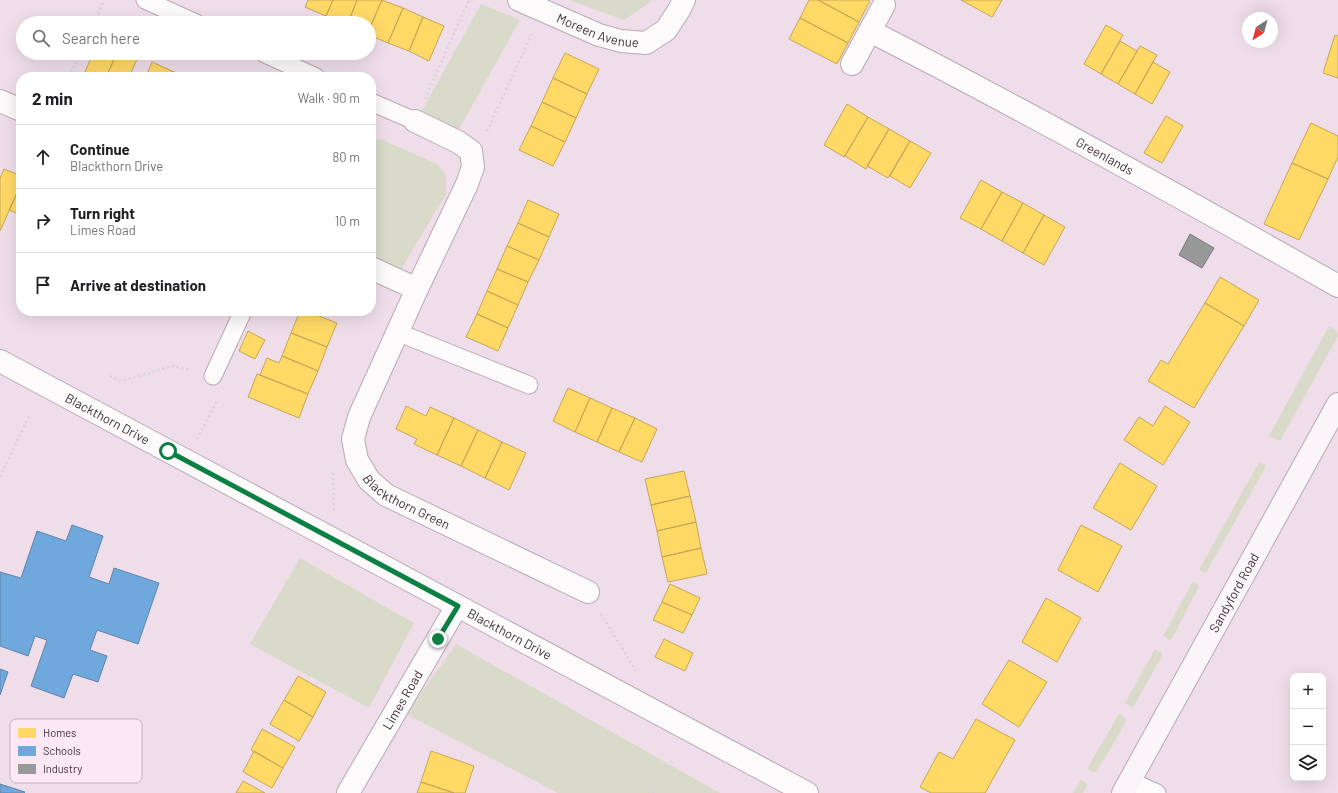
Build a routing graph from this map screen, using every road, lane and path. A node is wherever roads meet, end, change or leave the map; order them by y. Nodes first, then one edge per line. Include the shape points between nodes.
1 (104, 0) edge
2 (145, 0) edge
3 (469, 0) edge
4 (519, 0) edge
5 (684, 0) edge
6 (884, 5) dead end
7 (543, 11) junction
8 (97, 16) edge
9 (180, 16) edge
10 (870, 31) junction
11 (77, 60) edge
12 (278, 60) edge
13 (852, 64) dead end
14 (71, 72) edge
15 (305, 72) edge
16 (0, 101) edge
17 (376, 104) edge
18 (16, 108) edge
19 (415, 122) junction
20 (471, 151) junction
21 (376, 270) edge
22 (1338, 286) edge
23 (417, 289) junction
24 (241, 316) edge
25 (397, 332) junction
26 (0, 361) edge
27 (110, 376) dead end
28 (214, 376) junction
29 (529, 385) dead end
30 (1338, 404) edge
31 (30, 416) dead end
32 (186, 460) junction
33 (333, 468) dead end
34 (0, 478) edge
35 (334, 540) junction
36 (588, 592) joint
37 (458, 606) junction
38 (640, 677) dead end
39 (672, 760) dead end
40 (1129, 789) edge
41 (348, 793) edge
42 (653, 793) edge
43 (807, 793) edge
44 (1157, 793) edge

1 - 8 path
2 - 9 lane
3 - 19 path
4 - 7 street, Moreen Avenue
5 - 7 street, Moreen Avenue via 666,30 646,43 621,42
6 - 10 street
7 - 20 path via 484,138
10 - 13 street
10 - 22 street, Greenlands via 992,94
11 - 14 path
12 - 15 lane
16 - 18 street
17 - 19 lane
19 - 20 street via 458,142
20 - 23 street, Blackthorn Green via 473,167 467,184
21 - 23 street
23 - 25 street, Blackthorn Green
24 - 28 lane
25 - 29 lane
25 - 36 street, Blackthorn Green via 359,417 353,439 357,460 369,480 386,495
26 - 32 street, Blackthorn Drive
27 - 28 path via 121,381 173,366
28 - 32 path via 218,398
30 - 40 main road, Sandyford Road
31 - 34 path
32 - 35 street, Blackthorn Drive
33 - 35 path
35 - 37 street, Blackthorn Drive
36 - 38 path
37 - 41 street, Limes Road
37 - 43 street, Blackthorn Drive
39 - 42 path
40 - 44 lane

